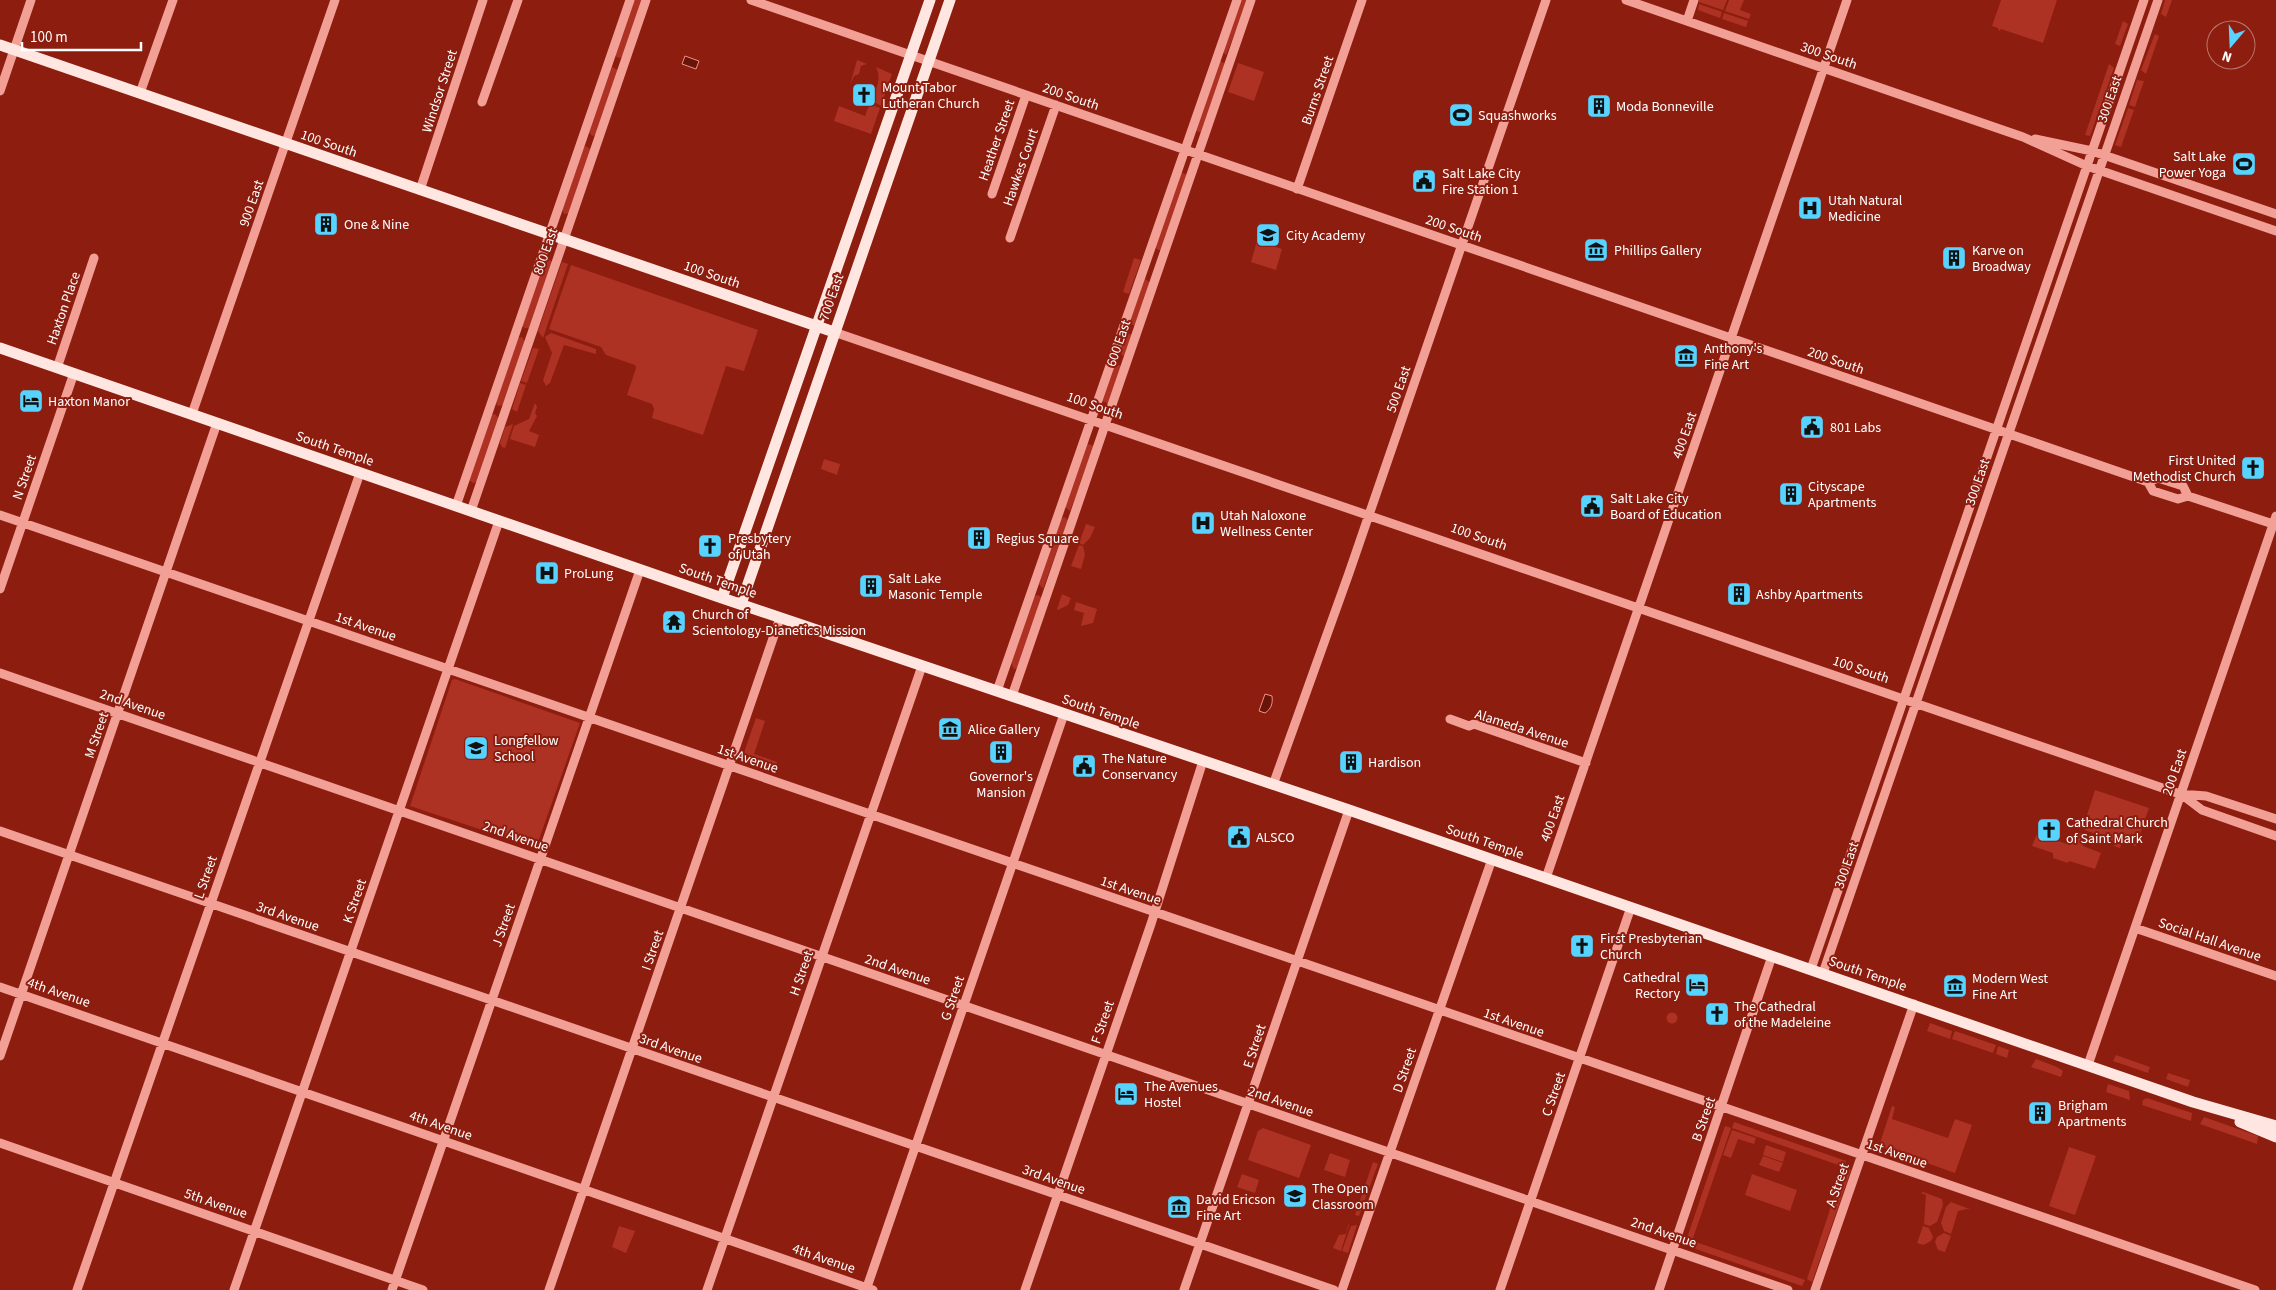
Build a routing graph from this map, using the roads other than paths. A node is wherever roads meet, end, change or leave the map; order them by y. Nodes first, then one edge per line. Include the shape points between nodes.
1 (31, 0) edge
2 (173, 0) edge
3 (335, 0) edge
4 (483, 0) edge
5 (518, 0) edge
6 (630, 0) edge
7 (646, 0) edge
8 (751, 0) edge
9 (930, 0) edge
10 (950, 0) edge
11 (1237, 0) edge
12 (1251, 0) edge
13 (1362, 0) edge
14 (1546, 0) edge
15 (1626, 0) edge
16 (1694, 0) edge
17 (1847, 0) edge
18 (2144, 0) edge
19 (2158, 0) edge
20 (1687, 21) junction
21 (0, 45) edge
22 (14, 50) junction
23 (911, 55) junction
24 (1218, 55) junction
25 (1230, 59) junction
26 (609, 61) junction
27 (929, 61) junction
28 (624, 66) junction
29 (1824, 68) junction
30 (0, 91) edge
31 (140, 94) junction
32 (1026, 95) junction
33 (482, 102) dead end
34 (1056, 105) junction
35 (2023, 137) junction
36 (582, 138) junction
37 (597, 143) junction
38 (286, 144) junction
39 (1185, 150) junction
40 (2092, 151) junction
41 (1198, 154) junction
42 (2104, 156) junction
43 (2087, 166) junction
44 (2099, 170) junction
45 (1297, 188) junction
46 (420, 190) junction
47 (992, 194) dead end
48 (2276, 214) edge
49 (2276, 231) edge
50 (550, 234) junction
51 (1010, 238) dead end
52 (564, 239) junction
53 (1462, 246) junction
54 (1149, 252) junction
55 (1163, 256) junction
56 (94, 258) dead end
57 (1142, 273) junction
58 (1155, 278) junction
59 (816, 326) junction
60 (1123, 327) junction
61 (517, 330) junction
62 (834, 332) junction
63 (1136, 332) junction
64 (531, 335) junction
65 (1731, 339) junction
66 (0, 348) edge
67 (1112, 357) junction
68 (1126, 362) junction
69 (57, 368) junction
70 (74, 374) junction
71 (490, 409) junction
72 (192, 414) junction
73 (504, 414) junction
74 (1090, 420) junction
75 (218, 423) junction
76 (1104, 424) junction
77 (1996, 430) junction
78 (2008, 434) junction
79 (360, 472) junction
80 (2148, 482) junction
81 (2188, 496) junction
82 (456, 506) junction
83 (470, 511) junction
84 (1059, 511) junction
85 (0, 515) edge
86 (1369, 515) junction
87 (1074, 516) junction
88 (499, 521) junction
89 (23, 522) junction
90 (2275, 522) edge
91 (640, 570) junction
92 (166, 572) junction
93 (0, 589) edge
94 (1032, 590) junction
95 (1046, 595) junction
96 (722, 598) junction
97 (741, 604) junction
98 (1639, 607) junction
99 (780, 618) junction
100 (308, 620) junction
101 (922, 666) junction
102 (449, 669) junction
103 (0, 673) edge
104 (997, 692) junction
105 (1012, 696) junction
106 (1904, 699) junction
107 (1916, 703) junction
108 (118, 714) junction
109 (1064, 714) junction
110 (589, 718) junction
111 (1450, 719) dead end
112 (259, 762) junction
113 (1203, 762) junction
114 (1586, 763) junction
115 (729, 766) junction
116 (1273, 785) junction
117 (2180, 794) junction
118 (400, 810) junction
119 (1348, 810) junction
120 (871, 815) junction
121 (2276, 820) edge
122 (0, 831) edge
123 (2276, 836) edge
124 (69, 854) junction
125 (540, 859) junction
126 (1492, 859) junction
127 (1013, 864) junction
128 (1546, 878) junction
129 (210, 904) junction
130 (1631, 907) junction
131 (681, 908) junction
132 (1154, 913) junction
133 (2135, 928) junction
134 (350, 952) junction
135 (1772, 956) junction
136 (822, 957) junction
137 (1297, 962) junction
138 (1811, 969) junction
139 (1823, 973) junction
140 (2276, 976) edge
141 (0, 986) edge
142 (22, 994) junction
143 (492, 1000) junction
144 (1914, 1004) junction
145 (964, 1006) junction
146 (1439, 1011) junction
147 (162, 1043) junction
148 (632, 1049) junction
149 (1106, 1054) junction
150 (0, 1056) edge
151 (1579, 1058) junction
152 (2088, 1065) junction
153 (303, 1091) junction
154 (773, 1097) junction
155 (2193, 1102) junction
156 (1249, 1104) junction
157 (1721, 1108) junction
158 (2276, 1126) edge
159 (2276, 1137) edge
160 (443, 1140) junction
161 (0, 1143) edge
162 (916, 1146) junction
163 (1390, 1153) junction
164 (1862, 1156) junction
165 (114, 1182) junction
166 (584, 1189) junction
167 (1057, 1194) junction
168 (1530, 1201) junction
169 (255, 1231) junction
170 (725, 1238) junction
171 (1200, 1243) junction
172 (1673, 1250) junction
173 (395, 1280) junction
174 (869, 1289) edge
175 (77, 1290) edge
176 (234, 1290) edge
177 (392, 1290) edge
178 (423, 1290) edge
179 (549, 1290) edge
180 (707, 1290) edge
181 (1025, 1290) edge
182 (1184, 1290) edge
183 (1334, 1290) edge
184 (1342, 1290) edge
185 (1500, 1290) edge
186 (1659, 1290) edge
187 (1788, 1290) edge
188 (1815, 1290) edge
189 (2254, 1290) edge

1 - 22 street
2 - 31 street
3 - 38 street, 900 East
4 - 46 street, Windsor Street
5 - 33 street
6 - 26 street, 800 East
7 - 28 street, 800 East
8 - 23 street, 200 South
9 - 23 main road, 700 East
10 - 27 main road, 700 East
11 - 24 street, 600 East
12 - 25 street, 600 East
13 - 45 street, Burns Street
14 - 53 street, 500 East
15 - 20 street, 300 South
16 - 20 street
17 - 29 street, 400 East
18 - 40 street, 300 East
19 - 42 street, 300 East
20 - 29 street, 300 South
21 - 22 main road, 100 South
22 - 30 street
22 - 31 main road, 100 South
23 - 27 street, 200 South
23 - 59 main road, 700 East
24 - 25 street
24 - 39 street, 600 East
25 - 41 street, 600 East
26 - 28 street
26 - 36 street, 800 East
27 - 32 street, 200 South
27 - 62 main road, 700 East
28 - 37 street, 800 East
29 - 35 street, 300 South
29 - 65 street, 400 East
31 - 38 main road, 100 South
32 - 34 street, 200 South
32 - 47 street, Heather Street
34 - 39 street, 200 South
34 - 51 street, Hawkes Court
35 - 40 street, 300 South
35 - 43 street, 300 South
36 - 37 street
36 - 50 street, 800 East
37 - 52 street, 800 East
38 - 46 main road, 100 South
38 - 72 street, 900 East
39 - 41 street, 200 South
39 - 54 street, 600 East
40 - 42 street, 300 South
40 - 43 street, 300 East
41 - 45 street, 200 South
41 - 55 street, 600 East
42 - 44 street, 300 East
42 - 48 street, 300 South
43 - 44 street, 300 South
43 - 77 street, 300 East
44 - 49 street, 300 South
44 - 78 street, 300 East
45 - 53 street, 200 South
46 - 50 main road, 100 South
50 - 52 main road, 100 South
50 - 61 street, 800 East
52 - 59 main road, 100 South
52 - 64 street, 800 East
53 - 65 street, 200 South
53 - 86 street, 500 East
54 - 55 street
54 - 57 street, 600 East
55 - 58 street, 600 East
56 - 69 street, Haxton Place
57 - 58 street
57 - 60 street, 600 East
58 - 63 street, 600 East
59 - 62 main road, 100 South
59 - 96 main road, 700 East
60 - 63 street
60 - 67 street, 600 East
61 - 64 street
61 - 71 street, 800 East
62 - 74 street, 100 South
62 - 97 main road, 700 East
63 - 68 street, 600 East
64 - 73 street, 800 East
65 - 77 street, 200 South
65 - 98 street, 400 East
66 - 69 main road, South Temple
67 - 68 street
67 - 74 street, 600 East
68 - 76 street, 600 East
69 - 70 main road, South Temple
70 - 72 main road, South Temple
70 - 89 street, N Street
71 - 73 street
71 - 82 street, 800 East
72 - 75 main road, South Temple
73 - 83 street, 800 East
74 - 76 street, 100 South
74 - 84 street, 600 East
75 - 79 main road, South Temple
75 - 92 street, M Street
76 - 86 street, 100 South
76 - 87 street, 600 East
77 - 78 street, 200 South
77 - 106 street, 300 East
78 - 80 street, 200 South
78 - 107 street, 300 East
79 - 82 main road, South Temple
79 - 100 street, L Street
80 - 81 street, 200 South via 2153,491 2178,499
80 - 81 street, 200 South via 2158,478 2172,482 2183,486
81 - 90 street, 200 South
82 - 83 main road, South Temple
83 - 88 main road, South Temple
84 - 87 street
84 - 94 street, 600 East
85 - 89 street, 1st Avenue
86 - 98 street, 100 South
86 - 116 street, 500 East
87 - 95 street, 600 East
88 - 91 main road, South Temple
88 - 102 street, K Street
89 - 92 street, 1st Avenue
89 - 93 street, N Street
90 - 117 street, 200 East
91 - 96 main road, South Temple
91 - 110 street, J Street
92 - 100 street, 1st Avenue
92 - 108 street, M Street
94 - 95 street
94 - 104 street, 600 East
95 - 105 street, 600 East
96 - 97 main road, South Temple
97 - 99 main road, South Temple
98 - 106 street, 100 South
98 - 114 street, 400 East
99 - 101 main road, South Temple
99 - 115 street, I Street
100 - 102 street, 1st Avenue
100 - 112 street, L Street
101 - 104 main road, South Temple
101 - 120 street, H Street
102 - 110 street, 1st Avenue
102 - 118 street, K Street
103 - 108 street, 2nd Avenue
104 - 105 main road, South Temple
105 - 109 main road, South Temple
106 - 107 street, 100 South
106 - 138 street, 300 East
107 - 117 street, 100 South
107 - 139 street, 300 East
108 - 112 street, 2nd Avenue
108 - 124 street, M Street
109 - 113 main road, South Temple
109 - 127 street, G Street
110 - 115 street, 1st Avenue
110 - 125 street, J Street
111 - 114 street, Alameda Avenue via 1469,726 1474,724
112 - 118 street, 2nd Avenue
112 - 129 street, L Street
113 - 116 main road, South Temple
113 - 132 street, F Street
114 - 128 street, 400 East
115 - 120 street, 1st Avenue
115 - 131 street, I Street
116 - 119 main road, South Temple
117 - 121 street, 100 South via 2206,796
117 - 123 street, 100 South via 2202,810
117 - 133 street, 200 East
118 - 125 street, 2nd Avenue
118 - 134 street, K Street
119 - 126 main road, South Temple
119 - 137 street, E Street
120 - 127 street, 1st Avenue
120 - 136 street, H Street
122 - 124 street, 3rd Avenue
124 - 129 street, 3rd Avenue
124 - 142 street, M Street
125 - 131 street, 2nd Avenue
125 - 143 street, J Street
126 - 128 main road, South Temple
126 - 146 street, D Street
127 - 132 street, 1st Avenue
127 - 145 street, G Street
128 - 130 main road, South Temple
129 - 134 street, 3rd Avenue
129 - 147 street, L Street
130 - 135 main road, South Temple
130 - 151 street, C Street
131 - 136 street, 2nd Avenue
131 - 148 street, I Street
132 - 137 street, 1st Avenue
132 - 149 street, F Street
133 - 140 street, Social Hall Avenue
133 - 152 street, 200 East
134 - 143 street, 3rd Avenue
134 - 153 street, K Street
135 - 138 main road, South Temple
135 - 157 street, B Street
136 - 145 street, 2nd Avenue
136 - 154 street, H Street
137 - 146 street, 1st Avenue
137 - 156 street, E Street
138 - 139 main road, South Temple
139 - 144 main road, South Temple
141 - 142 street, 4th Avenue
142 - 147 street, 4th Avenue
142 - 150 street, M Street
143 - 148 street, 3rd Avenue
143 - 160 street, J Street
144 - 152 main road, South Temple
144 - 164 street, A Street
145 - 149 street, 2nd Avenue
145 - 162 street, G Street
146 - 151 street, 1st Avenue
146 - 163 street, D Street
147 - 153 street, 4th Avenue
147 - 165 street, L Street
148 - 154 street, 3rd Avenue
148 - 166 street, I Street
149 - 156 street, 2nd Avenue
149 - 167 street, F Street
151 - 157 street, 1st Avenue
151 - 168 street, C Street
152 - 155 main road, South Temple
153 - 160 street, 4th Avenue
153 - 169 street, K Street
154 - 162 street, 3rd Avenue
154 - 170 street, H Street
155 - 158 main road, South Temple
155 - 159 main road, South Temple
156 - 163 street, 2nd Avenue
156 - 171 street, E Street
157 - 164 street, 1st Avenue
157 - 172 street, B Street
160 - 166 street, 4th Avenue
160 - 173 street, J Street
161 - 165 street, 5th Avenue
162 - 167 street, 3rd Avenue
162 - 174 street, G Street
163 - 168 street, 2nd Avenue
163 - 184 street, D Street
164 - 188 street, A Street
164 - 189 street, 1st Avenue
165 - 169 street, 5th Avenue
165 - 175 street, L Street
166 - 170 street, 4th Avenue
166 - 179 street, I Street
167 - 171 street, 3rd Avenue
167 - 181 street, F Street
168 - 172 street, 2nd Avenue
168 - 185 street, C Street
169 - 173 street, 5th Avenue
169 - 176 street, K Street
170 - 174 street, 4th Avenue
170 - 180 street, H Street
171 - 182 street, E Street
171 - 183 street, 3rd Avenue
172 - 186 street, B Street
172 - 187 street, 2nd Avenue
173 - 177 street, J Street
173 - 178 street, 5th Avenue

